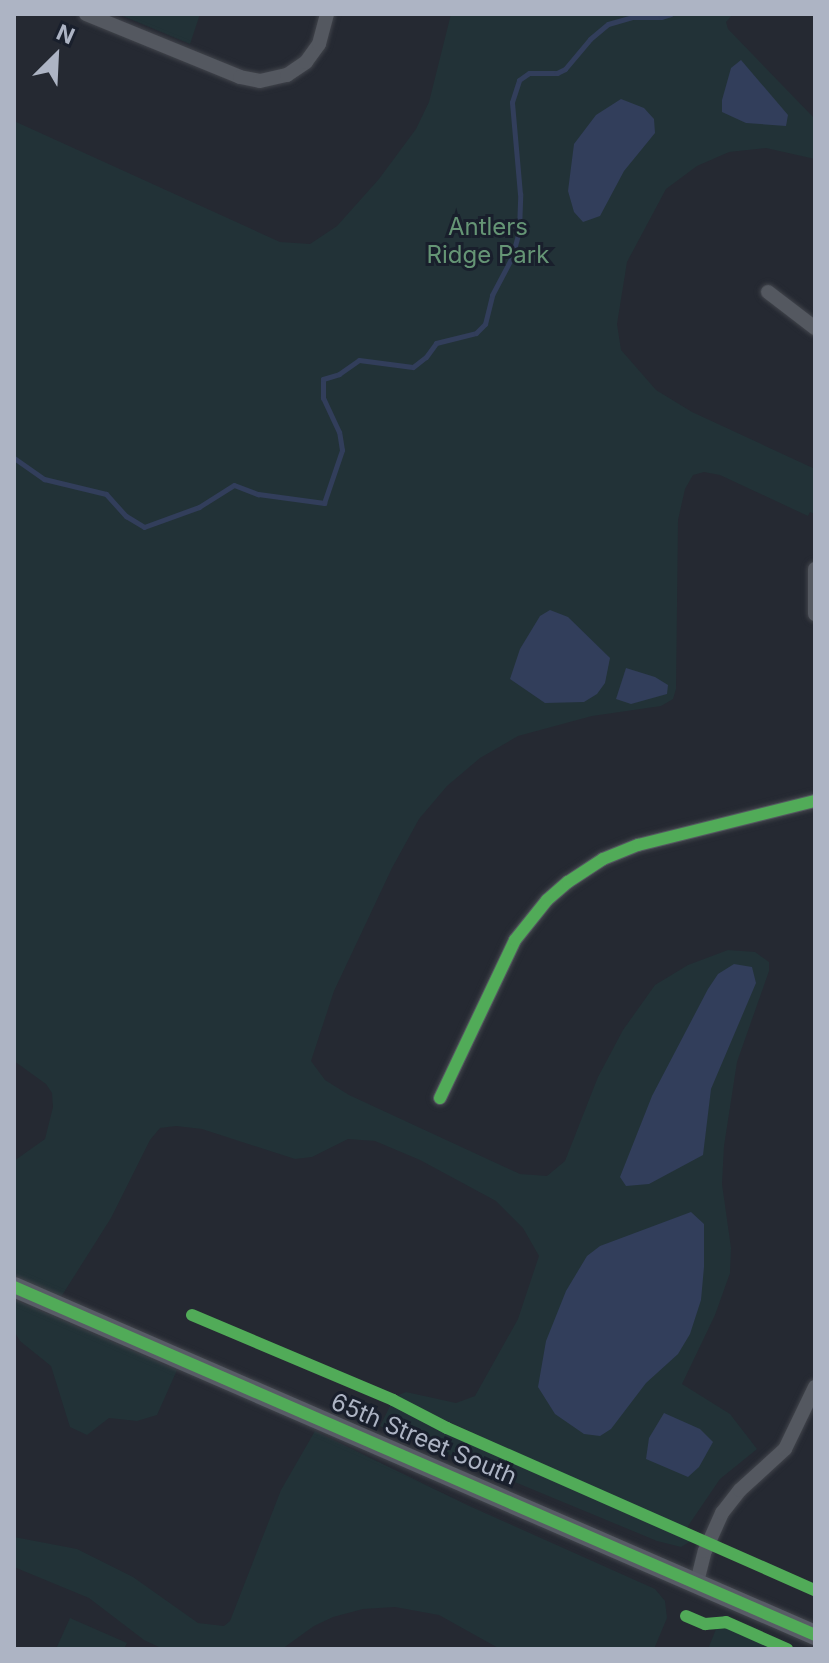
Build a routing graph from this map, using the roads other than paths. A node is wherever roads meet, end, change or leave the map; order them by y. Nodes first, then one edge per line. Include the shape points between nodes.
1 (86, 14) edge
2 (327, 14) edge
3 (768, 292) dead end
4 (815, 328) edge
5 (815, 569) edge
6 (815, 614) edge
7 (815, 801) edge
8 (440, 1098) dead end
9 (14, 1287) edge
10 (815, 1387) edge
11 (697, 1582) junction
12 (815, 1635) edge

1 - 2 street via 260,81 301,66 319,44
3 - 4 street
5 - 6 street
7 - 8 street via 638,845 568,882 515,940
9 - 11 street, 65th Street South
10 - 11 street via 785,1449 722,1513
11 - 12 street, 65th Street South

